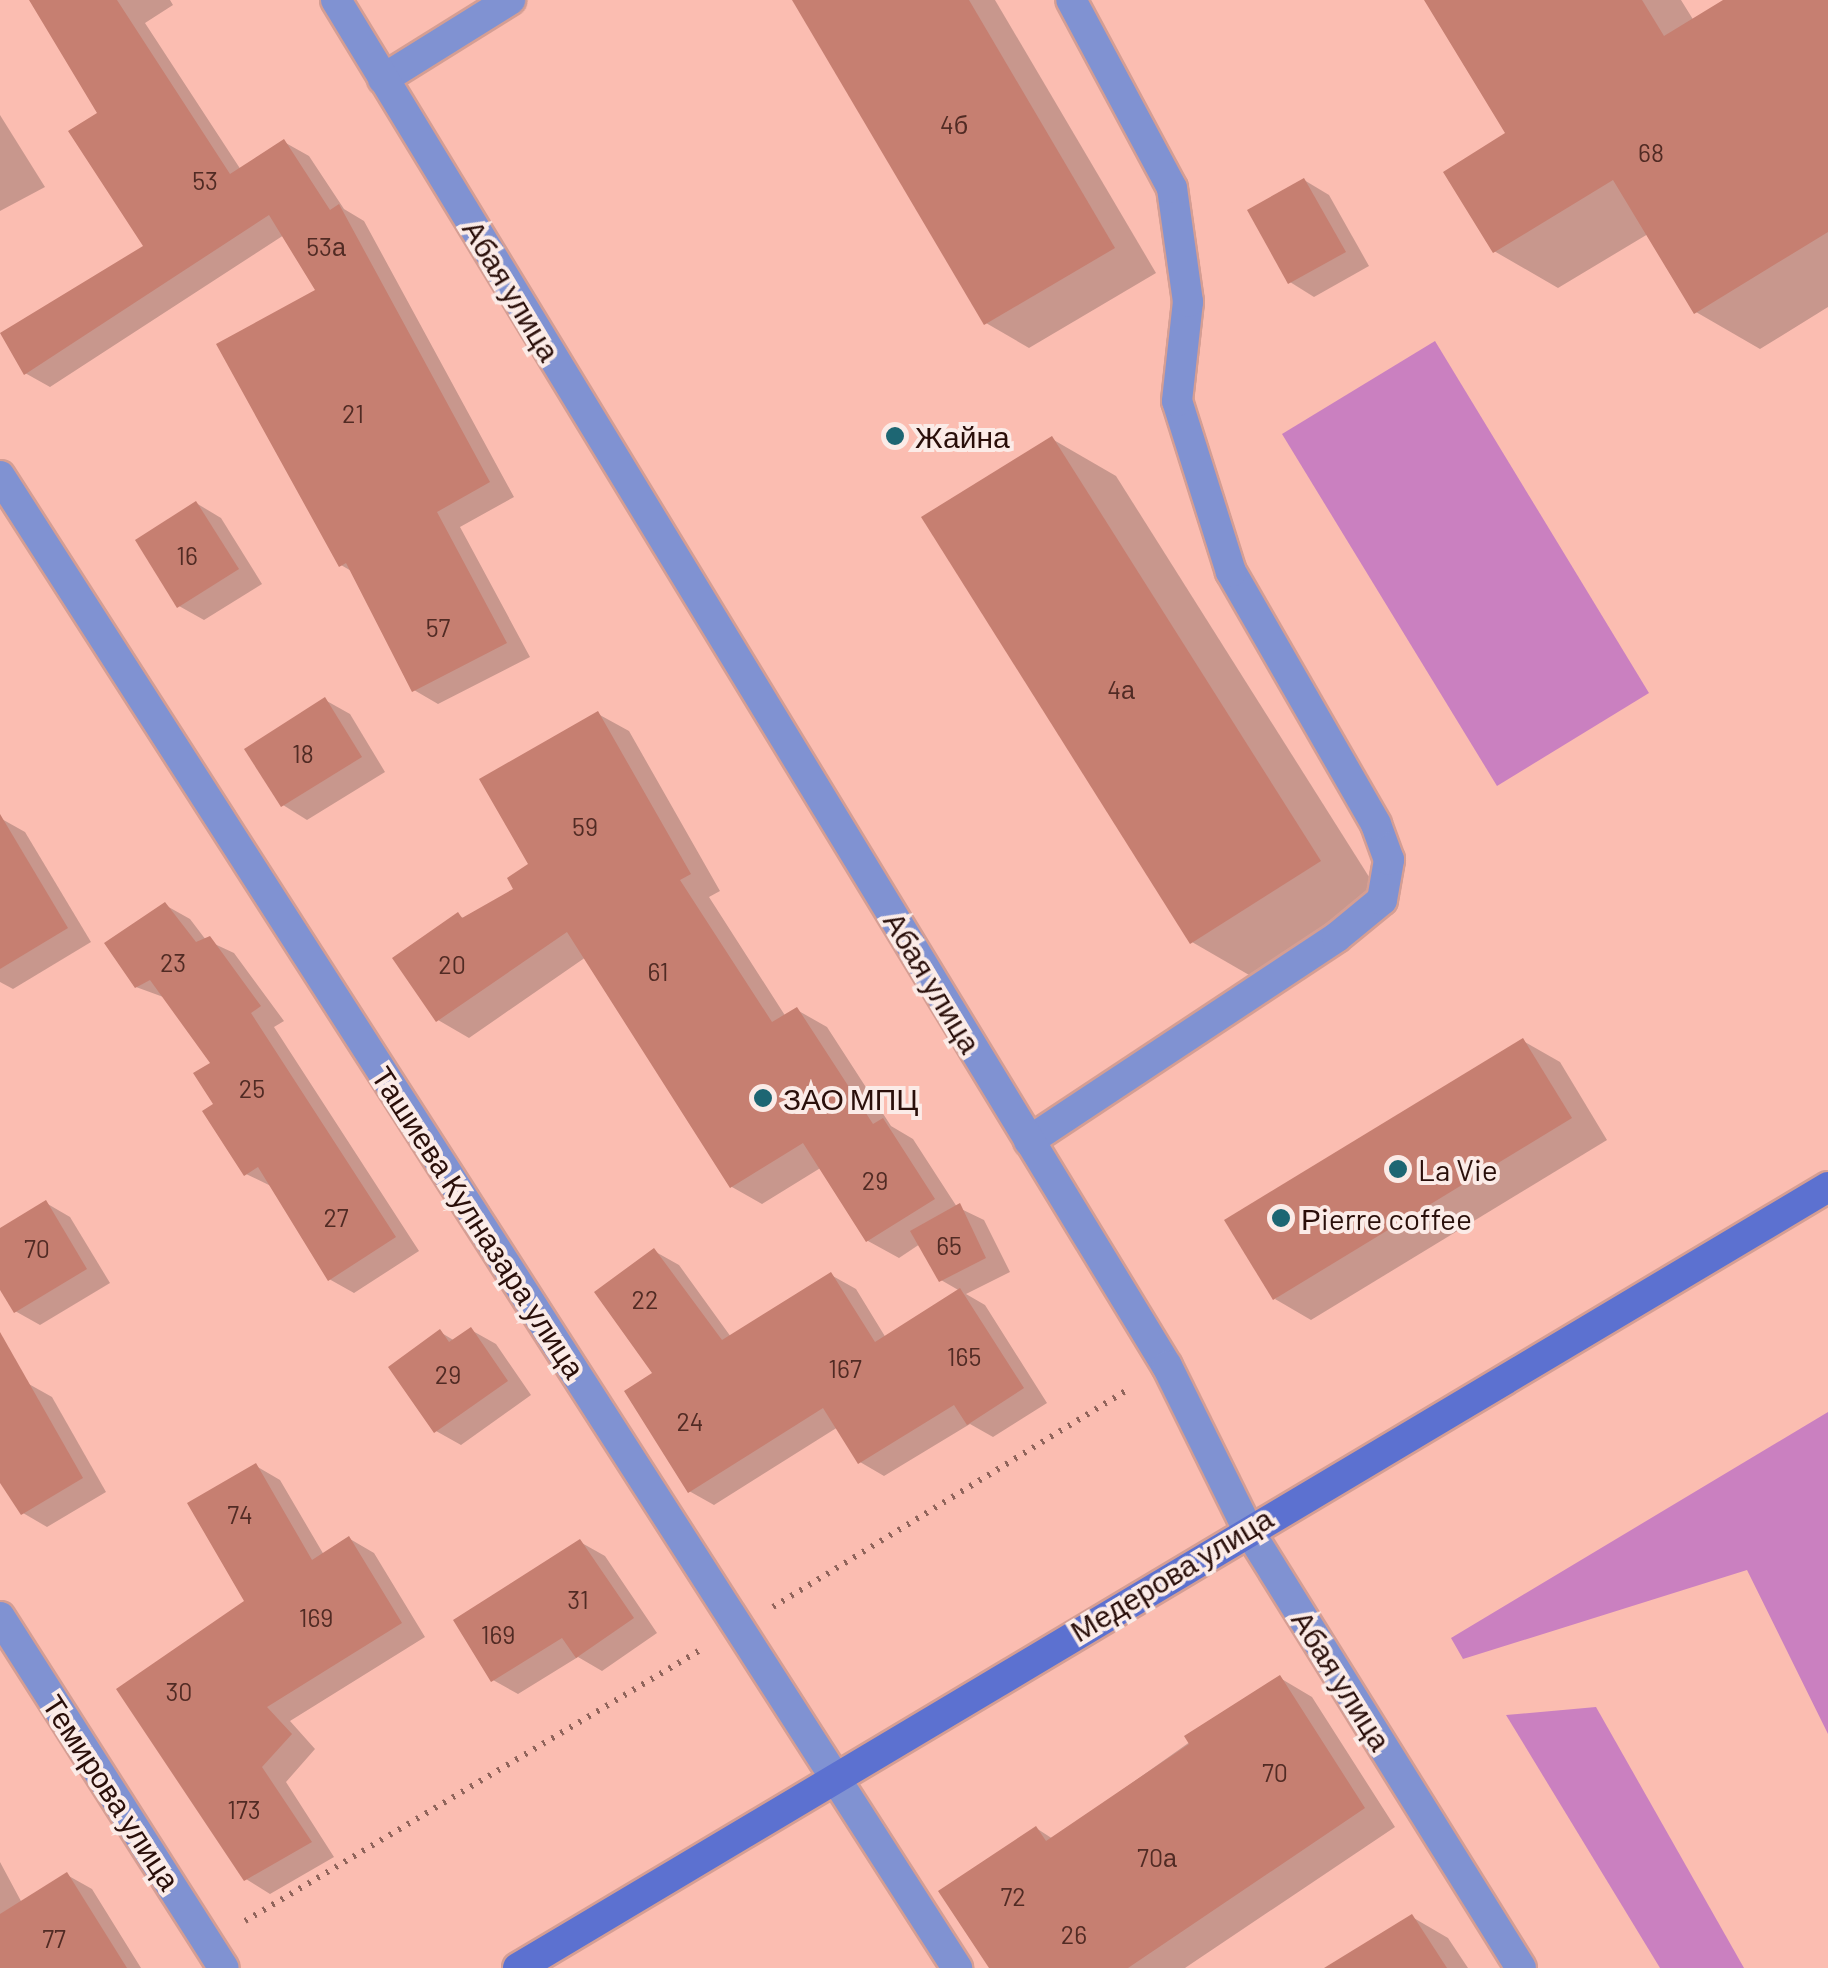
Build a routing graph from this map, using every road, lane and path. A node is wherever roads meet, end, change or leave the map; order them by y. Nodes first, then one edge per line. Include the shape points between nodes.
1 (336, 0) edge
2 (510, 0) edge
3 (1072, 0) edge
4 (383, 78) junction
5 (0, 476) edge
6 (1029, 1140) junction
7 (1828, 1187) edge
8 (1167, 1366) junction
9 (1248, 1528) junction
10 (0, 1617) edge
11 (739, 1627) junction
12 (836, 1774) junction
13 (216, 1955) edge
14 (518, 1968) edge
15 (957, 1968) edge
16 (1522, 1968) edge

1 - 4 street, Абая улица
2 - 4 street
3 - 6 street via 1172,188 1188,302 1177,401 1231,572 1376,824 1389,860 1382,900 1337,937
4 - 6 street, Абая улица
5 - 11 street, Ташиева Кулназара улица
6 - 8 street, Абая улица
7 - 9 main road, Медерова улица
8 - 9 street, Абая улица
8 - 11 path
9 - 12 main road, Медерова улица
9 - 16 street, Абая улица
10 - 13 street, Темирова улица
11 - 12 street, Ташиева Кулназара улица
11 - 13 path
12 - 14 main road, Медерова улица
12 - 15 street, Ташиева Кулназара улица

